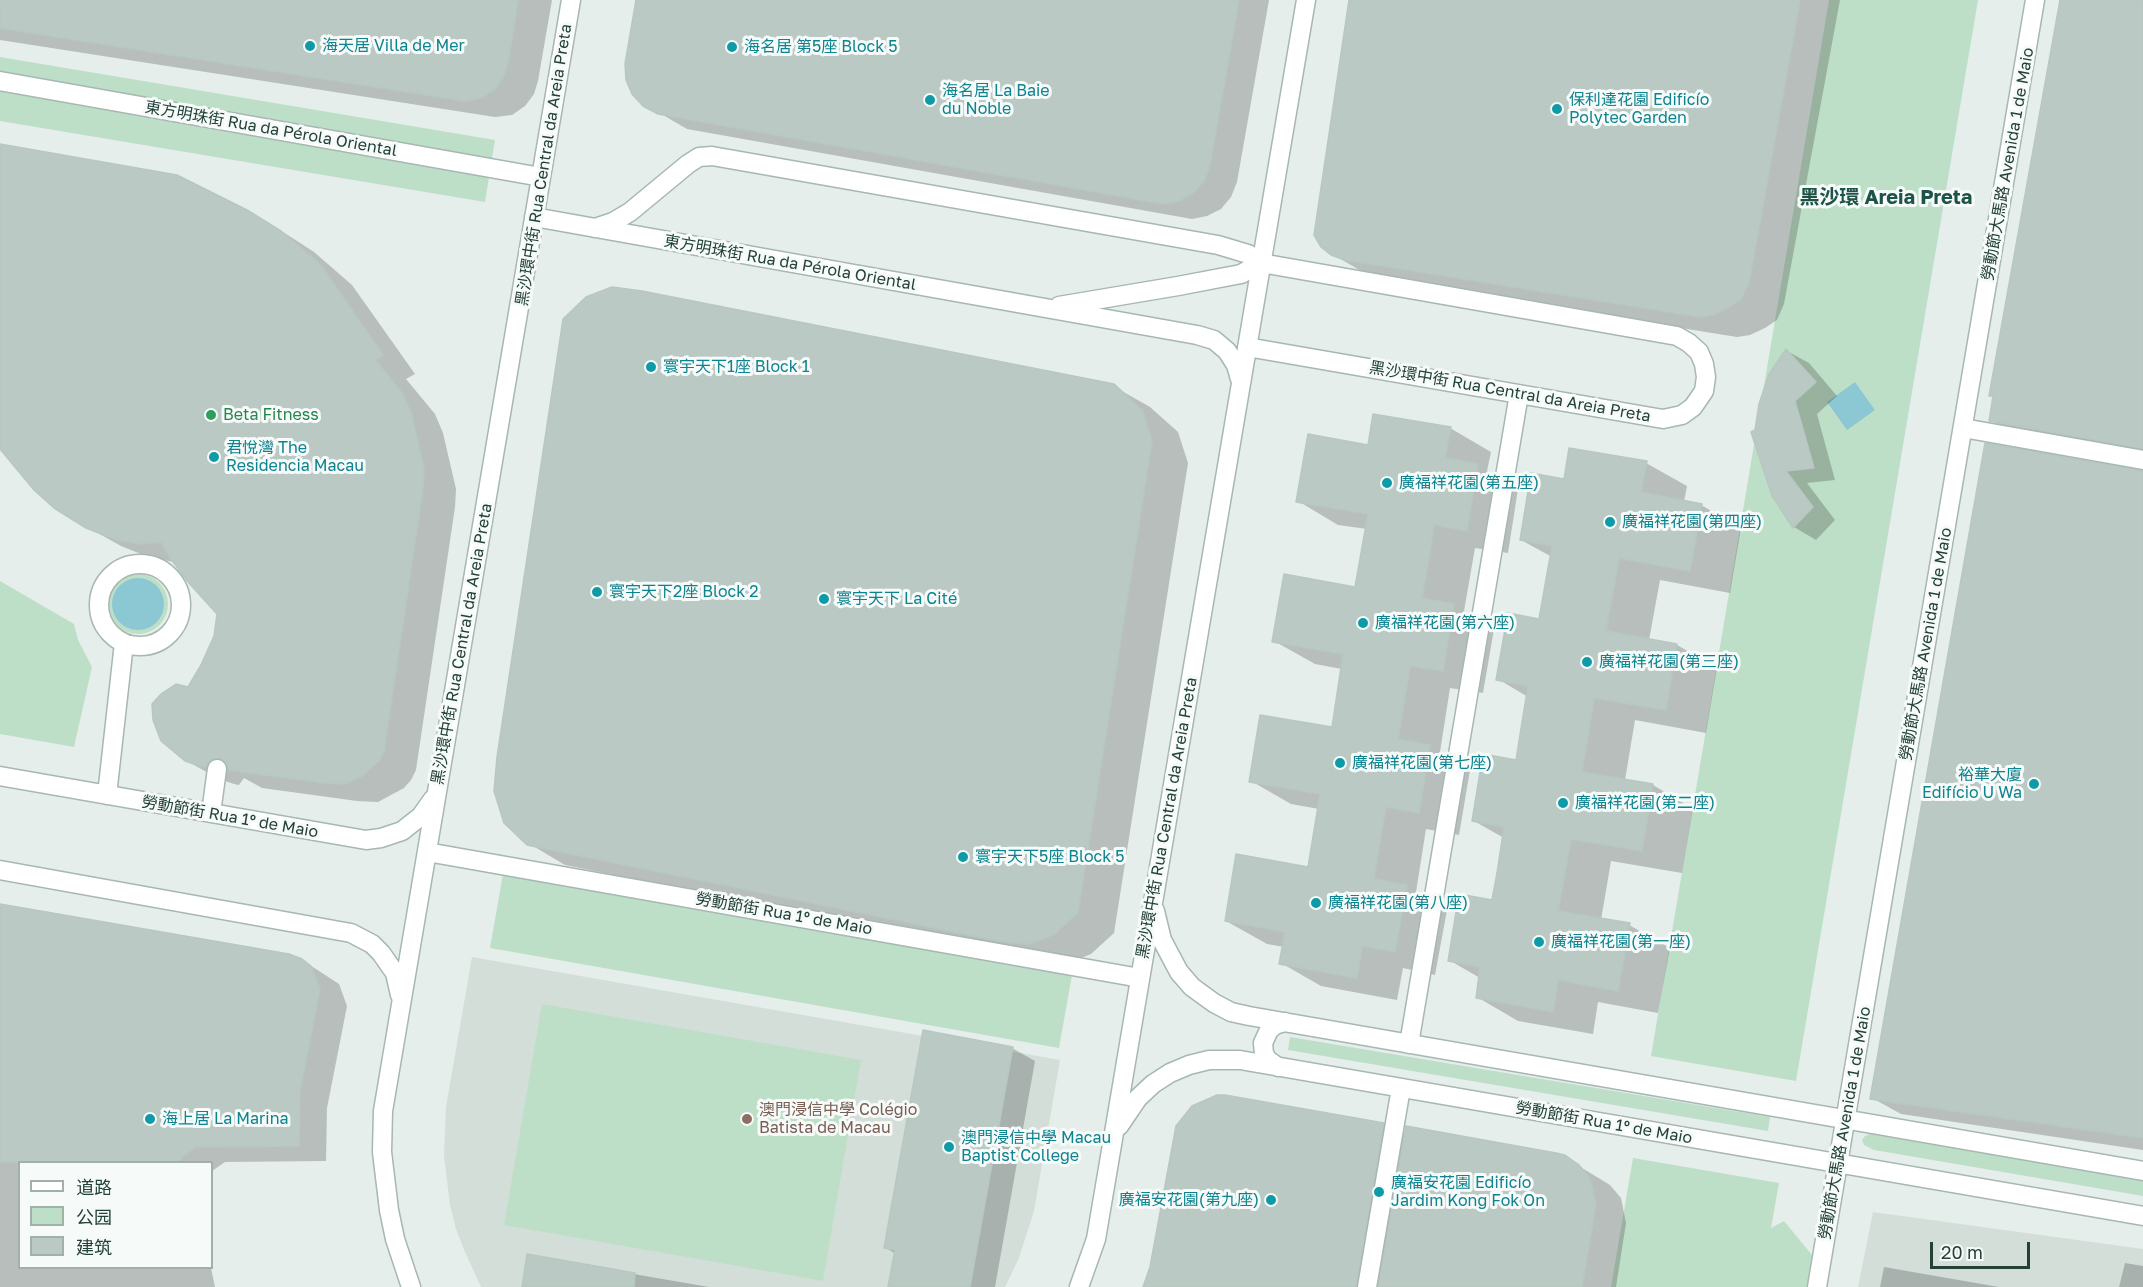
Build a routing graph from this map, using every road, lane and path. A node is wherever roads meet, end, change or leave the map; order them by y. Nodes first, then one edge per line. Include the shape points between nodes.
1 (571, 0) edge
2 (1306, 0) edge
3 (2035, 0) edge
4 (0, 81) edge
5 (541, 177) junction
6 (534, 217) junction
7 (595, 228) junction
8 (1261, 263) junction
9 (1046, 308) junction
10 (1247, 346) junction
11 (1241, 386) junction
12 (1519, 394) junction
13 (1963, 428) junction
14 (2143, 460) edge
15 (124, 643) junction
16 (218, 768) dead end
17 (0, 776) edge
18 (438, 786) junction
19 (107, 795) junction
20 (211, 813) junction
21 (427, 852) junction
22 (0, 870) edge
23 (1156, 885) junction
24 (1140, 978) junction
25 (400, 1009) junction
26 (1285, 1022) junction
27 (1408, 1044) junction
28 (1278, 1067) junction
29 (1401, 1088) junction
30 (1845, 1120) junction
31 (1110, 1155) junction
32 (1838, 1163) junction
33 (2143, 1171) edge
34 (2143, 1216) edge
35 (411, 1287) edge
36 (1079, 1287) edge
37 (1367, 1287) edge
38 (1817, 1287) edge

1 - 5 street, 黑沙環中街 Rua Central da Areia Preta
2 - 8 street, 黑沙環中街 Rua Central da Areia Preta
3 - 13 street, 勞動節大馬路 Avenida 1 de Maio
4 - 5 street, 東方明珠街 Rua da Pérola Oriental
5 - 6 street, 黑沙環中街 Rua Central da Areia Preta
6 - 7 street, 東方明珠街 Rua da Pérola Oriental
6 - 18 street, 黑沙環中街 Rua Central da Areia Preta
7 - 8 street via 630,212 688,164 712,156 1218,245 1248,254
7 - 9 street, 東方明珠街 Rua da Pérola Oriental
8 - 9 street, 東方明珠街 Rua da Pérola Oriental via 1241,274
8 - 10 street, 黑沙環中街 Rua Central da Areia Preta
8 - 12 street, 黑沙環中街 Rua Central da Areia Preta via 1677,336 1699,352 1706,371 1698,403 1670,419
9 - 11 street, 東方明珠街 Rua da Pérola Oriental via 1205,337 1221,345 1232,358
10 - 11 street, 黑沙環中街 Rua Central da Areia Preta
10 - 12 street, 黑沙環中街 Rua Central da Areia Preta
11 - 23 street, 黑沙環中街 Rua Central da Areia Preta
12 - 27 street
13 - 14 street
13 - 30 street, 勞動節大馬路 Avenida 1 de Maio
15 - 15 street via 113,636 102,620 102,589 110,577 128,565 156,567 178,588 178,621 170,634 153,644
15 - 19 street
16 - 20 street
17 - 19 street, 勞動節街 Rua 1º de Maio
18 - 20 street, 勞動節街 Rua 1º de Maio via 429,807 417,821 381,838 354,838
18 - 21 street, 黑沙環中街 Rua Central da Areia Preta
19 - 20 street, 勞動節街 Rua 1º de Maio
21 - 24 street, 勞動節街 Rua 1º de Maio
21 - 25 street, 黑沙環中街 Rua Central da Areia Preta
22 - 25 street via 351,933 372,945 389,963 399,985
23 - 24 street, 黑沙環中街 Rua Central da Areia Preta
23 - 26 street via 1156,913 1162,940 1174,965 1192,987 1231,1012
24 - 31 street, 黑沙環中街 Rua Central da Areia Preta
25 - 35 street, 黑沙環中街 Rua Central da Areia Preta via 383,1111 382,1152 395,1239
26 - 27 street
26 - 28 street via 1269,1030 1263,1043 1268,1060
27 - 30 street
28 - 29 street, 勞動節街 Rua 1º de Maio
28 - 31 street, 勞動節街 Rua 1º de Maio via 1219,1059 1170,1073 1145,1091 1127,1112
29 - 32 street, 勞動節街 Rua 1º de Maio
29 - 37 street
30 - 32 street, 勞動節大馬路 Avenida 1 de Maio
30 - 33 street
31 - 36 street, 黑沙環中街 Rua Central da Areia Preta via 1096,1239
32 - 34 street, 勞動節街 Rua 1º de Maio
32 - 38 street, 勞動節大馬路 Avenida 1 de Maio

